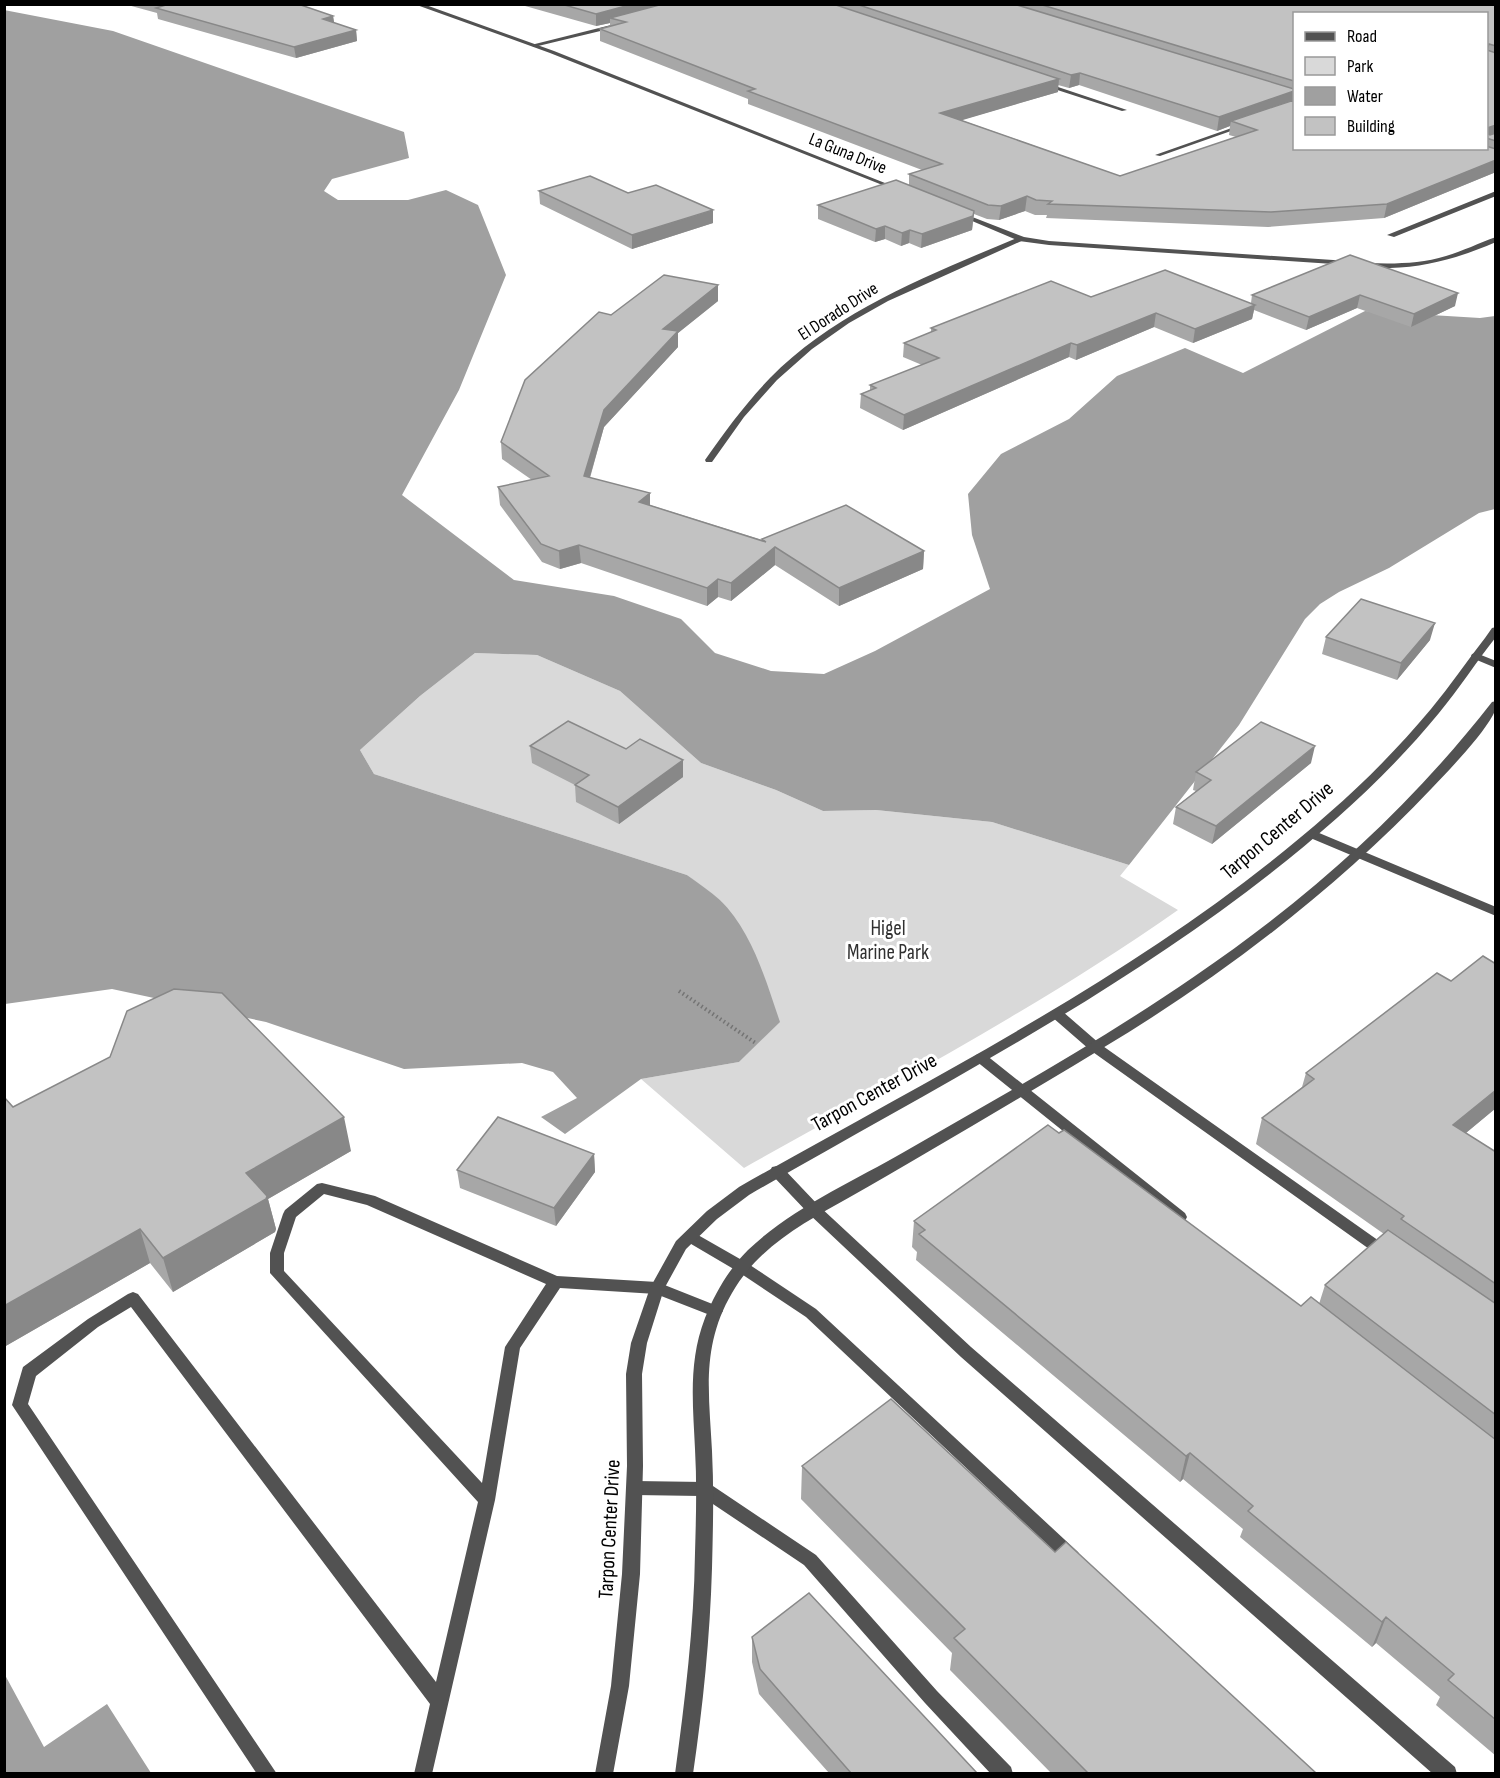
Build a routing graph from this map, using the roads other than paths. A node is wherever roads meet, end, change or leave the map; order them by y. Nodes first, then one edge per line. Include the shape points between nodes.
1 (416, 4) edge
2 (623, 24) edge
3 (534, 45) junction
4 (1035, 81) edge
5 (1124, 110) edge
6 (1253, 122) edge
7 (1158, 155) dead end
8 (905, 192) edge
9 (1496, 193) edge
10 (948, 210) edge
11 (1391, 235) dead end
12 (1022, 238) junction
13 (1496, 239) edge
14 (710, 460) dead end
15 (1496, 630) edge
16 (1476, 656) junction
17 (1496, 665) edge
18 (1496, 704) edge
19 (1312, 834) junction
20 (1357, 854) junction
21 (1496, 912) edge
22 (1057, 1014) junction
23 (1095, 1047) junction
24 (981, 1058) junction
25 (1020, 1091) junction
26 (777, 1171) junction
27 (814, 1210) junction
28 (1188, 1222) edge
29 (690, 1237) junction
30 (1398, 1261) edge
31 (742, 1267) junction
32 (556, 1282) junction
33 (657, 1288) junction
34 (715, 1311) junction
35 (634, 1488) junction
36 (704, 1489) junction
37 (488, 1500) junction
38 (1088, 1572) edge
39 (439, 1701) junction
40 (268, 1773) edge
41 (423, 1773) edge
42 (604, 1773) edge
43 (684, 1773) edge
44 (1004, 1773) edge
45 (1448, 1773) edge

1 - 3 street, La Guna Drive
2 - 3 street
3 - 8 street, La Guna Drive
4 - 5 street
6 - 7 street
9 - 11 street
10 - 12 street
12 - 13 street via 1061,244 1391,266 1438,262
12 - 14 street, El Dorado Drive via 898,291 832,330 761,391
15 - 16 street, Tarpon Center Drive
16 - 17 street
16 - 19 street, Tarpon Center Drive via 1411,738
18 - 20 street via 1439,774
19 - 20 street
19 - 22 street, Tarpon Center Drive via 1191,927
20 - 21 street
20 - 23 street via 1221,965
22 - 23 street
22 - 24 street, Tarpon Center Drive
23 - 25 street
23 - 30 street
24 - 25 street
24 - 26 street, Tarpon Center Drive
25 - 27 street
25 - 28 street
26 - 27 street
26 - 29 street, Tarpon Center Drive via 712,1215
27 - 31 street via 764,1243
27 - 45 street via 966,1352
29 - 31 street
29 - 33 street, Tarpon Center Drive via 681,1245
31 - 34 street
31 - 38 street via 811,1313
32 - 33 street
32 - 37 street via 513,1347
32 - 37 street via 370,1200 322,1188 290,1215 277,1253 277,1274
33 - 34 street
33 - 35 street, Tarpon Center Drive via 639,1343 634,1374
34 - 36 street via 700,1367
35 - 36 street
35 - 42 street, Tarpon Center Drive via 631,1574 620,1686
36 - 43 street via 703,1583
36 - 44 street via 810,1560
37 - 39 street
39 - 40 street via 133,1298 28,1372 20,1405
39 - 41 street

